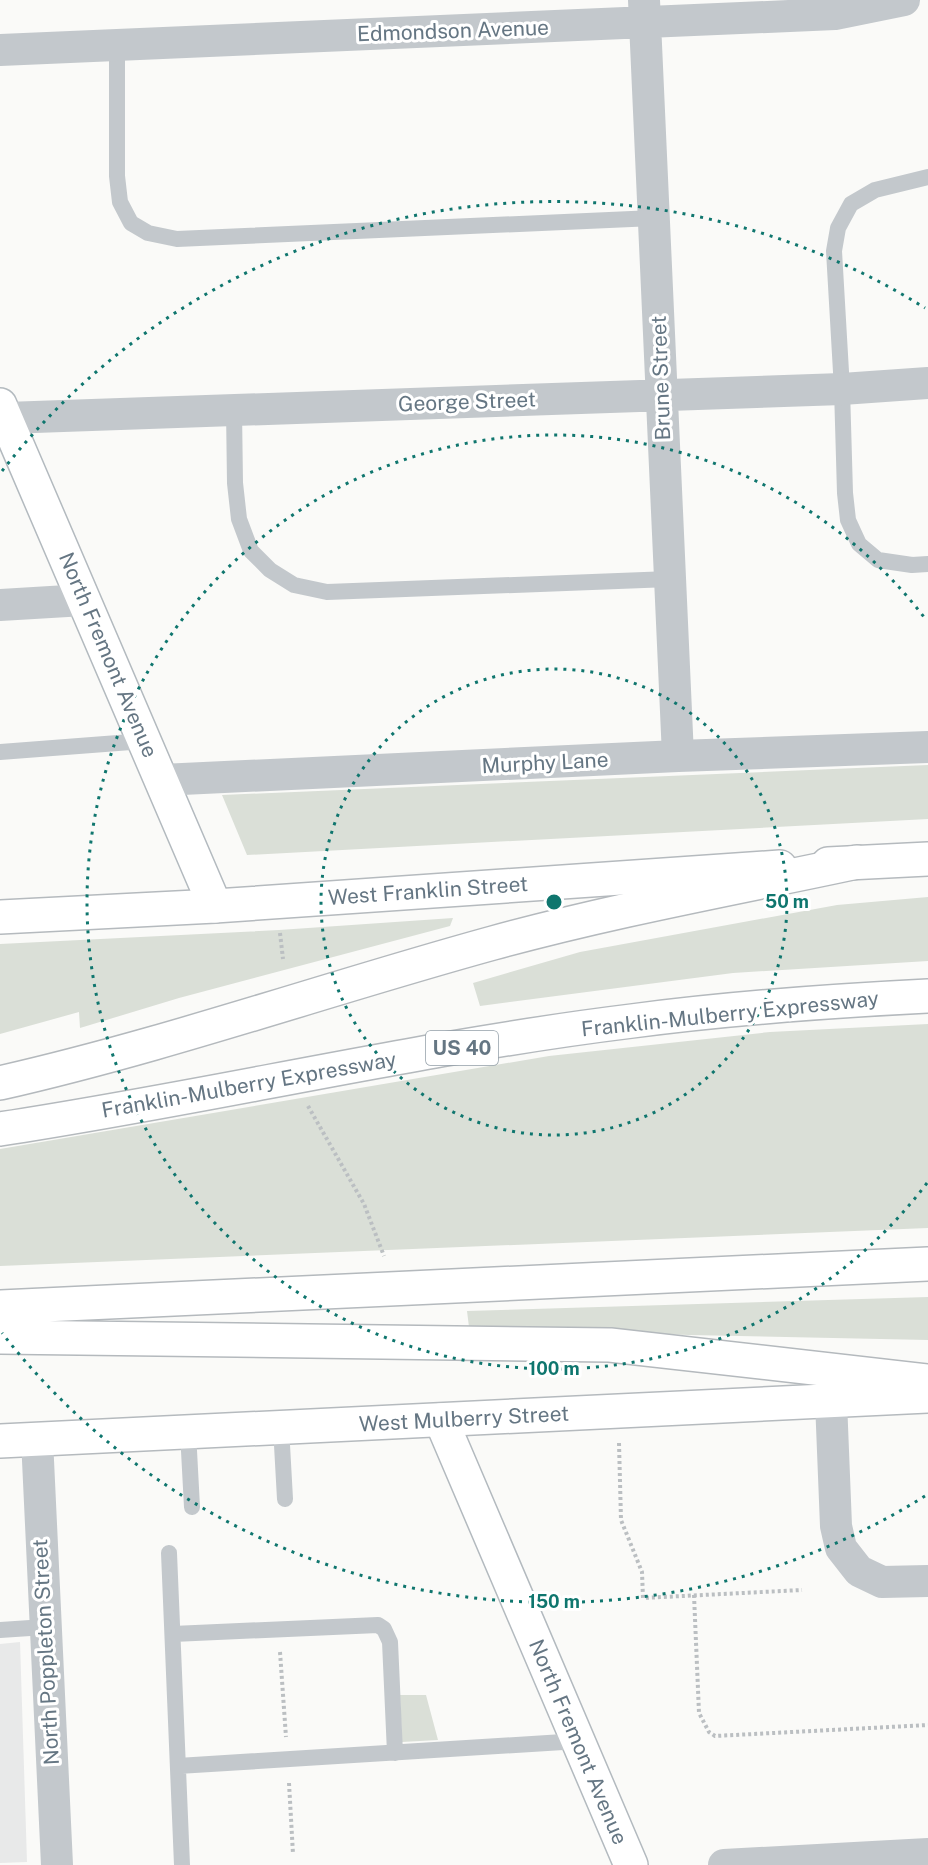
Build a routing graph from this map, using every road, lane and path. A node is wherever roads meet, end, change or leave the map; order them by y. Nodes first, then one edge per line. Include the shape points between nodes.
1 (904, 0) edge
2 (835, 7) edge
3 (644, 11) edge
4 (117, 45) junction
5 (0, 50) edge
6 (928, 177) edge
7 (654, 218) junction
8 (928, 383) edge
9 (842, 389) junction
10 (662, 395) junction
11 (234, 410) junction
12 (3, 411) edge
13 (11, 455) edge
14 (928, 564) edge
15 (670, 579) junction
16 (84, 600) junction
17 (0, 605) edge
18 (144, 741) junction
19 (928, 747) edge
20 (0, 752) edge
21 (678, 756) junction
22 (161, 780) junction
23 (928, 859) edge
24 (857, 862) junction
25 (215, 906) junction
26 (0, 917) edge
27 (279, 926) dead end
28 (282, 958) dead end
29 (928, 996) edge
30 (0, 1083) edge
31 (306, 1103) dead end
32 (0, 1129) edge
33 (384, 1256) dead end
34 (928, 1264) edge
35 (0, 1307) edge
36 (0, 1337) edge
37 (928, 1382) edge
38 (928, 1396) edge
39 (831, 1401) junction
40 (441, 1420) junction
41 (281, 1427) junction
42 (188, 1432) junction
43 (37, 1439) junction
44 (0, 1441) edge
45 (619, 1442) dead end
46 (285, 1500) dead end
47 (192, 1507) dead end
48 (169, 1553) dead end
49 (928, 1581) edge
50 (802, 1590) dead end
51 (694, 1595) junction
52 (45, 1627) junction
53 (0, 1630) edge
54 (173, 1634) junction
55 (928, 1725) edge
56 (579, 1742) junction
57 (395, 1753) junction
58 (178, 1766) junction
59 (928, 1854) edge
60 (57, 1865) edge
61 (182, 1865) edge
62 (631, 1865) edge
63 (724, 1865) edge

1 - 2 street, Edmondson Avenue
2 - 3 street, Edmondson Avenue
3 - 4 street, Edmondson Avenue
3 - 7 street, Brune Street
4 - 5 street, Edmondson Avenue
4 - 7 lane via 120,202 131,223 148,233 177,239
6 - 9 lane via 875,190 851,204 838,228 834,251
7 - 10 street, Brune Street
8 - 9 street, George Street
9 - 10 street, George Street
9 - 14 lane via 845,493 848,520 859,544 878,560
10 - 11 street, George Street
10 - 15 street, Brune Street
11 - 12 street, George Street
11 - 15 lane via 239,519 251,551 270,570 294,585 327,592
12 - 13 main road, North Fremont Avenue
13 - 16 main road, North Fremont Avenue
15 - 21 street, Brune Street
16 - 17 street
16 - 18 main road, North Fremont Avenue
18 - 20 lane
18 - 22 main road, North Fremont Avenue
19 - 21 street, Murphy Lane
21 - 22 street, Murphy Lane
22 - 25 main road, North Fremont Avenue
23 - 24 main road, West Franklin Street
24 - 25 main road, West Franklin Street
24 - 30 main road via 494,943
25 - 26 main road, West Franklin Street
27 - 28 path
29 - 32 main road, Franklin-Mulberry Expressway / US 40 via 772,1006 631,1021
31 - 33 path via 364,1204
34 - 35 main road
36 - 37 main road via 610,1345
38 - 39 main road, West Mulberry Street
39 - 40 main road, West Mulberry Street
39 - 49 street via 840,1548 859,1572 882,1582
40 - 41 main road, West Mulberry Street
40 - 56 main road, North Fremont Avenue
41 - 42 main road, West Mulberry Street
41 - 46 lane
42 - 43 main road, West Mulberry Street
42 - 47 lane
43 - 44 main road, West Mulberry Street
43 - 52 street, North Poppleton Street
45 - 51 path via 621,1520 642,1572 643,1598
48 - 54 lane
50 - 51 path
51 - 55 path via 699,1713 715,1736
52 - 53 lane
52 - 60 street, North Poppleton Street
54 - 57 lane via 378,1625 390,1642
54 - 58 lane
56 - 57 lane
56 - 62 main road, North Fremont Avenue
57 - 58 lane
58 - 61 lane
59 - 63 street

